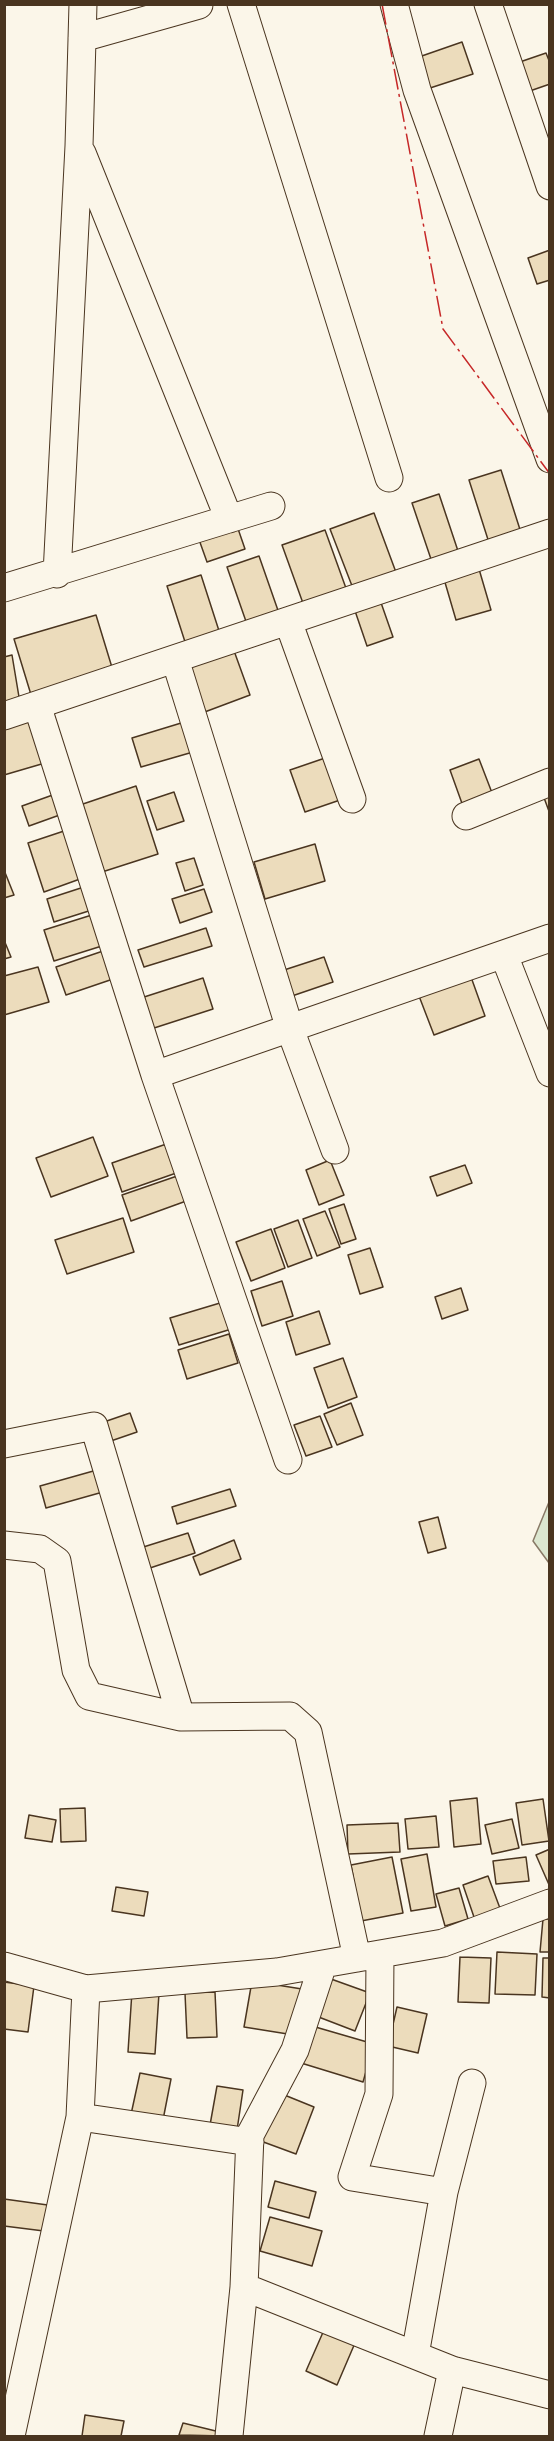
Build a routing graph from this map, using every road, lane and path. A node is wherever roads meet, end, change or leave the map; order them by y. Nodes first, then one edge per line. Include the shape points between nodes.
1 (83, 4) edge
2 (241, 4) edge
3 (394, 4) edge
4 (488, 4) edge
5 (199, 5) edge
6 (82, 38) junction
7 (79, 146) junction
8 (549, 186) edge
9 (549, 459) edge
10 (389, 478) dead end
11 (271, 506) dead end
12 (230, 519) junction
13 (549, 533) edge
14 (57, 574) junction
15 (4, 588) edge
16 (288, 621) junction
17 (175, 659) junction
18 (38, 705) junction
19 (4, 716) edge
20 (549, 782) edge
21 (352, 799) dead end
22 (466, 816) dead end
23 (549, 938) edge
24 (504, 955) junction
25 (290, 1029) junction
26 (549, 1073) edge
27 (154, 1075) junction
28 (335, 1150) dead end
29 (4, 1444) edge
30 (288, 1460) dead end
31 (4, 1545) edge
32 (181, 1717) junction
33 (549, 1903) edge
34 (368, 1956) junction
35 (322, 1964) junction
36 (4, 1966) edge
37 (86, 1989) junction
38 (472, 2083) dead end
39 (80, 2117) junction
40 (250, 2142) junction
41 (444, 2192) junction
42 (244, 2287) junction
43 (415, 2355) junction
44 (452, 2370) junction
45 (549, 2395) edge
46 (11, 2436) edge
47 (229, 2436) edge
48 (438, 2436) edge

1 - 6 street
2 - 10 street
3 - 9 street via 417,90
4 - 8 street
5 - 6 street
6 - 7 street
7 - 12 street
7 - 14 street
11 - 12 street
12 - 14 street
13 - 16 street
14 - 15 street
16 - 17 street
16 - 21 street
17 - 18 street
17 - 25 street
18 - 19 street
18 - 27 street
20 - 22 street
23 - 24 street
24 - 25 street
24 - 26 street
25 - 27 street
25 - 28 street
27 - 30 street
29 - 32 street via 94,1426
31 - 32 street via 40,1549 57,1561 75,1670 89,1696
32 - 34 street via 290,1716 308,1732
33 - 34 street via 443,1943
34 - 35 street
34 - 41 street via 379,2094 352,2177
35 - 37 street via 277,1972
35 - 40 street via 295,2050 250,2135
36 - 37 street
37 - 39 street
38 - 41 street
39 - 40 street
39 - 46 street
40 - 42 street
41 - 43 street
42 - 43 street
42 - 47 street
43 - 44 street
44 - 45 street
44 - 48 street

